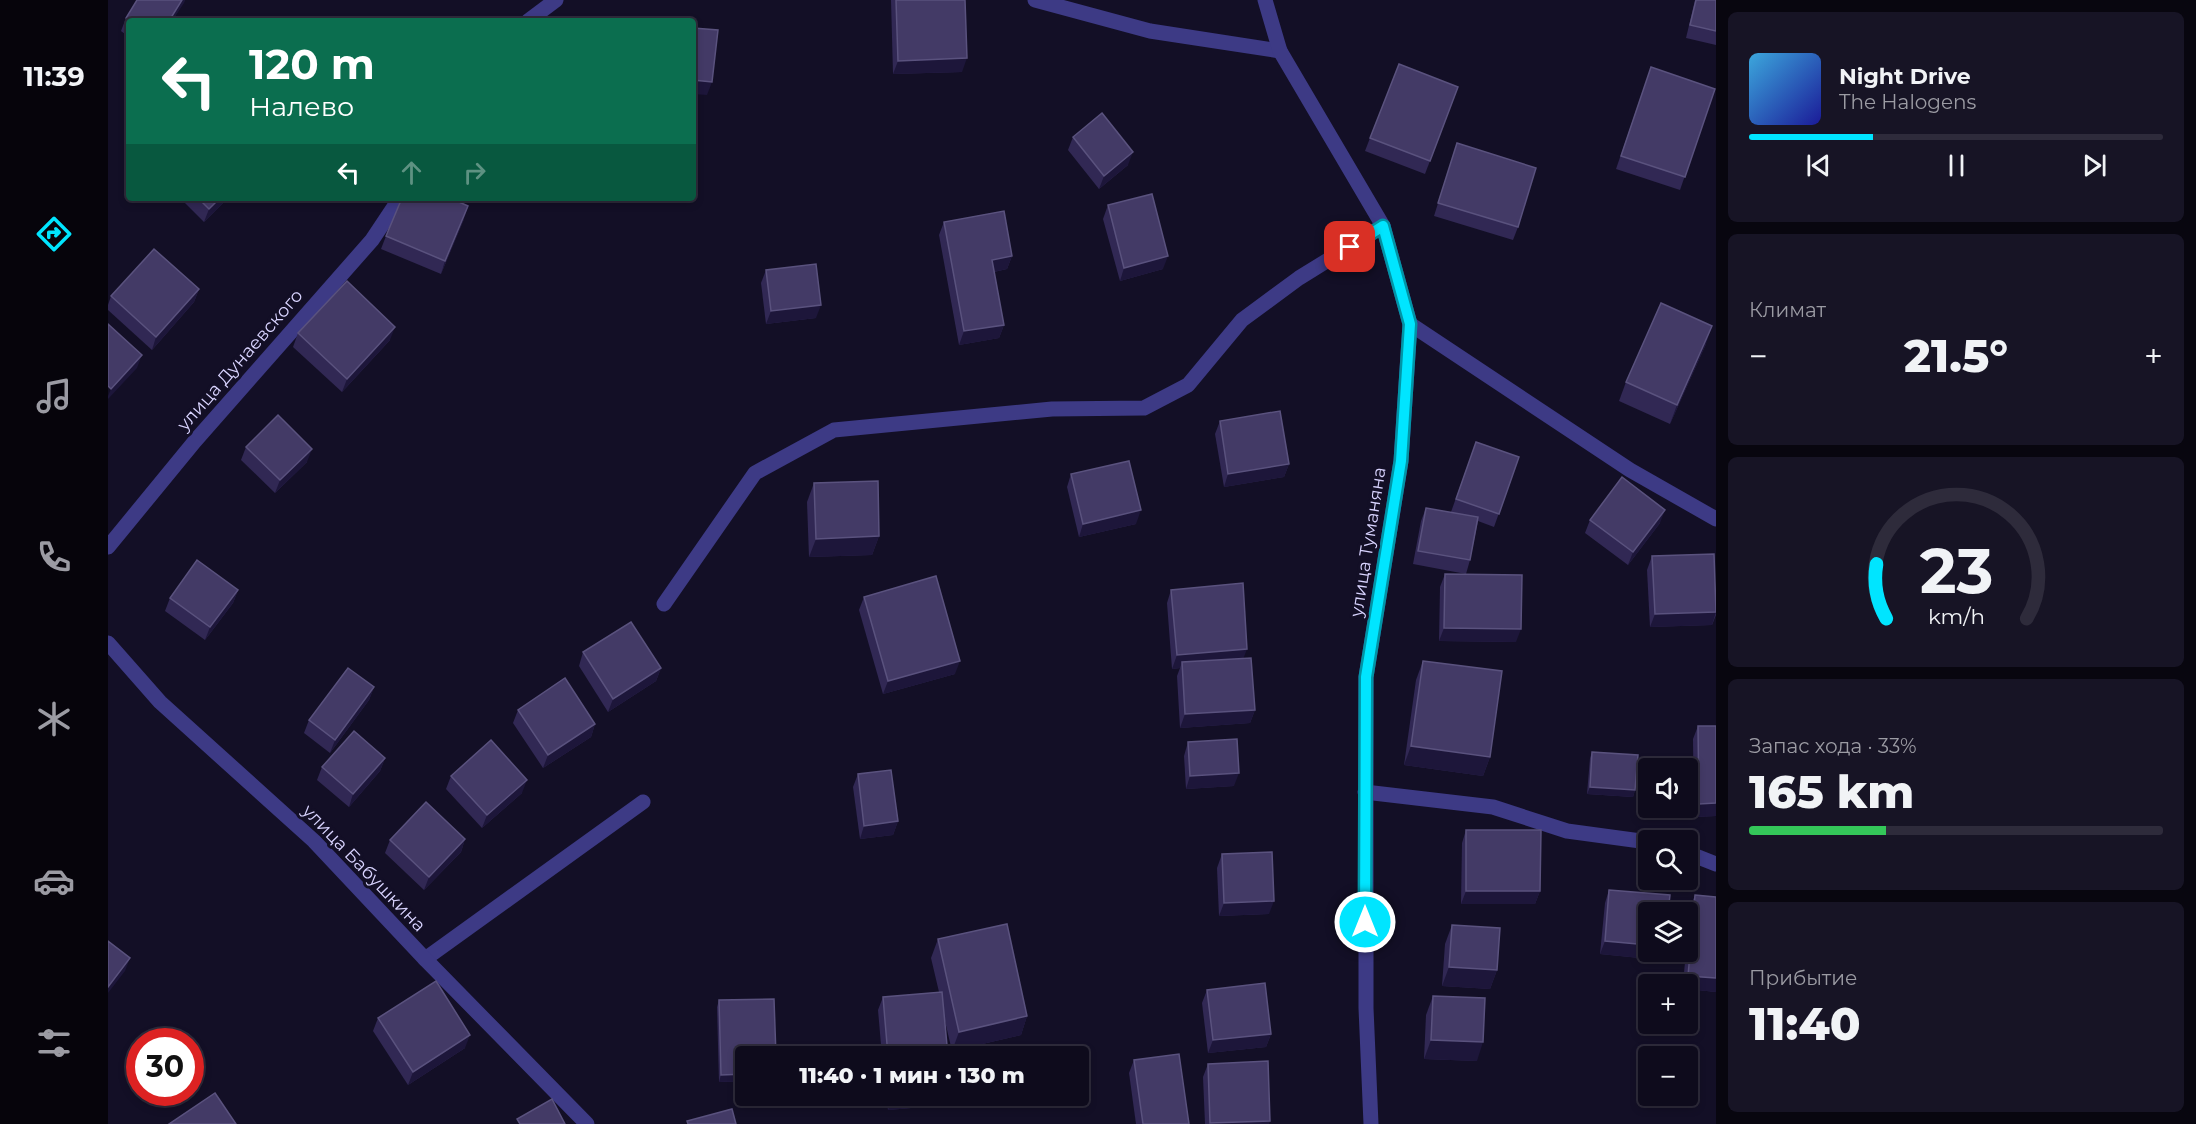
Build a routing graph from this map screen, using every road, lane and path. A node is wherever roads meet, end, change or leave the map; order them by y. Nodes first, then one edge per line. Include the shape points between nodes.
1 (556, 0) edge
2 (1035, 0) edge
3 (1265, 0) edge
4 (532, 18) edge
5 (1280, 51) junction
6 (398, 201) edge
7 (1383, 226) junction
8 (1410, 324) junction
9 (1716, 519) edge
10 (108, 546) edge
11 (664, 604) dead end
12 (108, 643) edge
13 (1365, 792) junction
14 (644, 802) dead end
15 (1638, 841) edge
16 (1698, 857) edge
17 (1716, 864) edge
18 (424, 959) junction
19 (587, 1124) edge
20 (1371, 1124) edge

1 - 4 street
2 - 5 street via 1150,31
3 - 5 street, улица Туманяна
5 - 7 street, улица Туманяна
6 - 10 street, улица Дунаевского via 372,240
7 - 8 street, улица Туманяна
7 - 11 street via 1242,320 1188,385 1144,408 1052,409 834,430 755,473
8 - 9 street via 1630,470
8 - 13 street, улица Туманяна via 1401,461 1366,677
12 - 18 street, улица Бабушкина via 160,702 314,841
13 - 15 street via 1493,807 1567,831
13 - 20 street, улица Туманяна
14 - 18 street
16 - 17 street
18 - 19 street, улица Бабушкина

